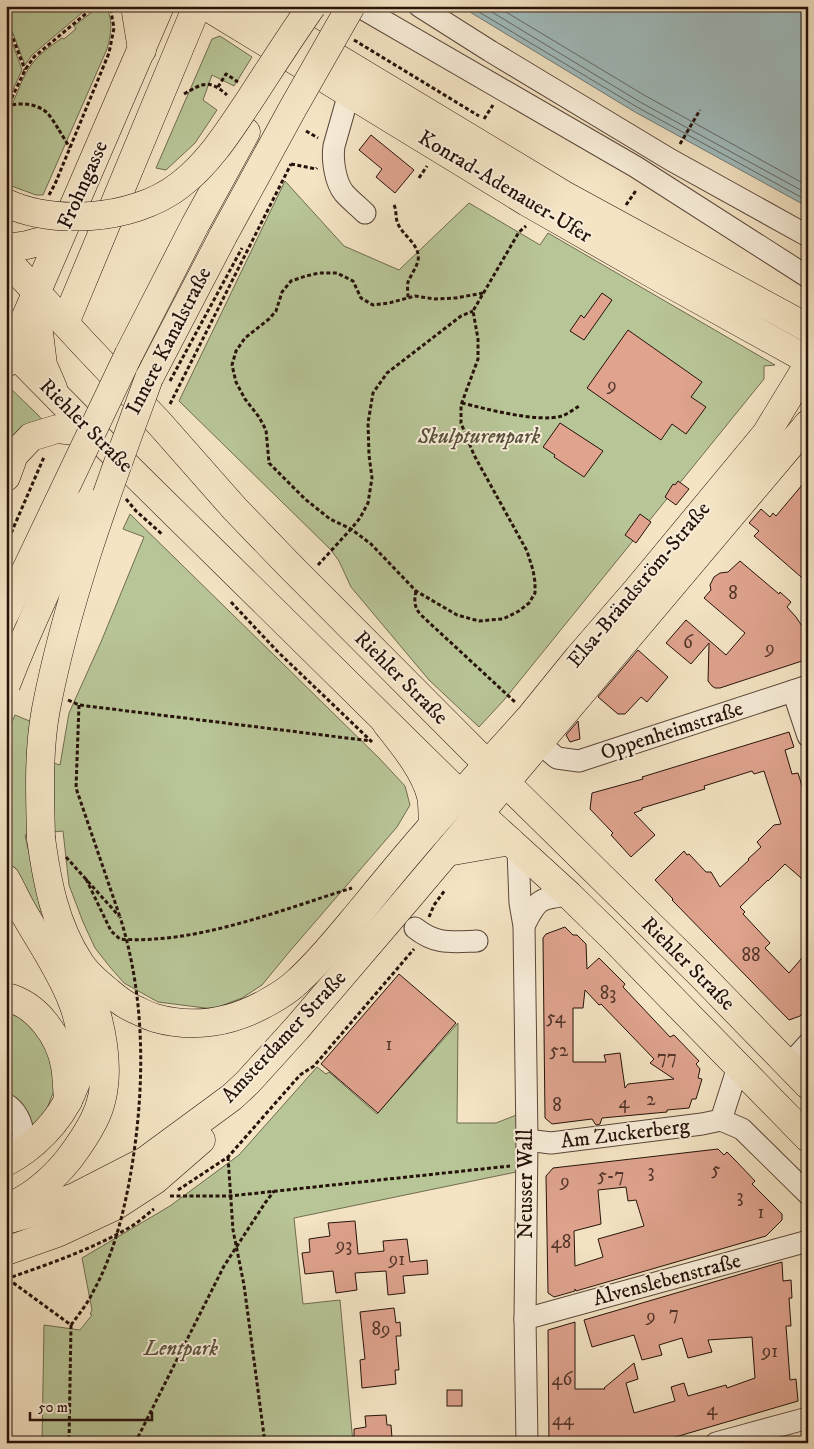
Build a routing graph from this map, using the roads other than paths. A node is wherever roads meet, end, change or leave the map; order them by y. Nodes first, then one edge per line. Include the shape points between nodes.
1 (135, 6) edge
2 (160, 6) edge
3 (197, 6) edge
4 (206, 6) edge
5 (251, 6) edge
6 (312, 6) edge
7 (318, 6) edge
8 (351, 6) edge
9 (358, 6) edge
10 (419, 6) edge
11 (142, 50) junction
12 (349, 93) junction
13 (6, 204) edge
14 (364, 213) dead end
15 (60, 236) junction
16 (808, 236) edge
17 (6, 248) edge
18 (6, 259) edge
19 (808, 276) edge
20 (37, 292) junction
21 (65, 323) junction
22 (808, 328) edge
23 (39, 336) junction
24 (84, 344) junction
25 (8, 353) edge
26 (808, 360) edge
27 (808, 368) edge
28 (159, 380) junction
29 (56, 395) junction
30 (808, 424) edge
31 (93, 433) junction
32 (6, 477) edge
33 (6, 612) edge
34 (6, 685) edge
35 (800, 689) edge
36 (808, 736) edge
37 (378, 737) junction
38 (539, 743) junction
39 (496, 774) junction
40 (469, 804) junction
41 (433, 824) junction
42 (514, 846) junction
43 (447, 852) junction
44 (6, 879) edge
45 (569, 895) junction
46 (524, 926) junction
47 (418, 931) road end
48 (477, 941) dead end
49 (81, 965) junction
50 (6, 998) edge
51 (808, 1044) edge
52 (788, 1066) junction
53 (738, 1067) junction
54 (808, 1085) edge
55 (232, 1097) junction
56 (68, 1101) junction
57 (6, 1104) edge
58 (721, 1120) junction
59 (808, 1138) edge
60 (527, 1140) junction
61 (9, 1158) edge
62 (808, 1194) edge
63 (6, 1208) edge
64 (6, 1220) edge
65 (808, 1241) edge
66 (6, 1251) edge
67 (525, 1319) junction
68 (808, 1418) edge
69 (527, 1443) edge
70 (716, 1443) edge

1 - 11 main road
2 - 11 main road, Frohngasse
3 - 21 main road, Frohngasse
4 - 12 main road, Konrad-Adenauer-Ufer
5 - 22 main road, Konrad-Adenauer-Ufer via 564,195
6 - 13 main road, bridge via 220,145 180,186 133,208 103,215 46,215
7 - 33 main road, Innere Kanalstraße, bridge via 195,225 129,354
8 - 28 main road, Innere Kanalstraße, bridge via 259,170
9 - 19 street via 636,167
10 - 16 street via 671,160
11 - 15 main road, Frohngasse
12 - 14 street via 333,153 342,192
12 - 26 main road, Konrad-Adenauer-Ufer via 533,205
15 - 17 main road
15 - 20 main road, Frohngasse
18 - 20 main road, Riehler Straße
20 - 21 main road, Riehler Straße
20 - 23 main road
20 - 25 main road, Frohngasse
21 - 24 main road, Riehler Straße
23 - 24 main road via 57,335
23 - 25 main road
23 - 29 main road via 43,365
24 - 39 main road, Riehler Straße via 235,509
25 - 29 main road, Riehler Straße
27 - 39 main road, Elsa-Brändström-Straße via 766,434 531,716
28 - 34 main road, Innere Kanalstraße, bridge via 56,567
28 - 49 main road, bridge via 93,532 68,614 46,710 39,789 45,868 54,910
29 - 31 main road, Riehler Straße
30 - 38 main road, Elsa-Brändström-Straße
31 - 32 main road via 57,428 31,437 14,455
31 - 37 main road, Riehler Straße
35 - 36 street
35 - 38 street, Oppenheimstraße via 579,761 557,758
37 - 40 main road, Riehler Straße
37 - 41 main road via 414,761 431,798
38 - 39 main road, Elsa-Brändström-Straße
39 - 40 main road, Elsa-Brändström-Straße
39 - 52 main road, Riehler Straße via 701,975
40 - 41 main road
40 - 42 main road, Riehler Straße
40 - 43 main road, Amsterdamer Straße
41 - 49 main road via 298,982 239,1016 197,1024 154,1018 126,1006
42 - 43 main road
42 - 45 main road, Riehler Straße
42 - 46 street, Neusser Wall
43 - 55 main road, Amsterdamer Straße via 297,1028
44 - 56 main road via 60,972 78,1019 82,1040 80,1070
45 - 46 street via 540,902
45 - 53 main road, Riehler Straße
46 - 60 street, Neusser Wall
47 - 48 street via 434,940
49 - 63 main road via 102,1034 105,1067 95,1119 60,1170 36,1192
50 - 56 main road via 32,1010 48,1026 65,1065
51 - 52 street
52 - 54 main road, Riehler Straße
53 - 58 street
53 - 59 main road, Riehler Straße
55 - 64 main road, Amsterdamer Straße via 145,1161 75,1197
55 - 66 main road via 212,1130 155,1180 115,1206 57,1233
56 - 61 main road via 57,1119 34,1142
57 - 61 street via 20,1121 23,1136
58 - 60 street, Am Zuckerberg via 551,1143
58 - 62 street via 742,1129
60 - 67 street, Neusser Wall
65 - 67 street, Alvenslebenstraße
67 - 69 street, Neusser Wall
68 - 70 street

